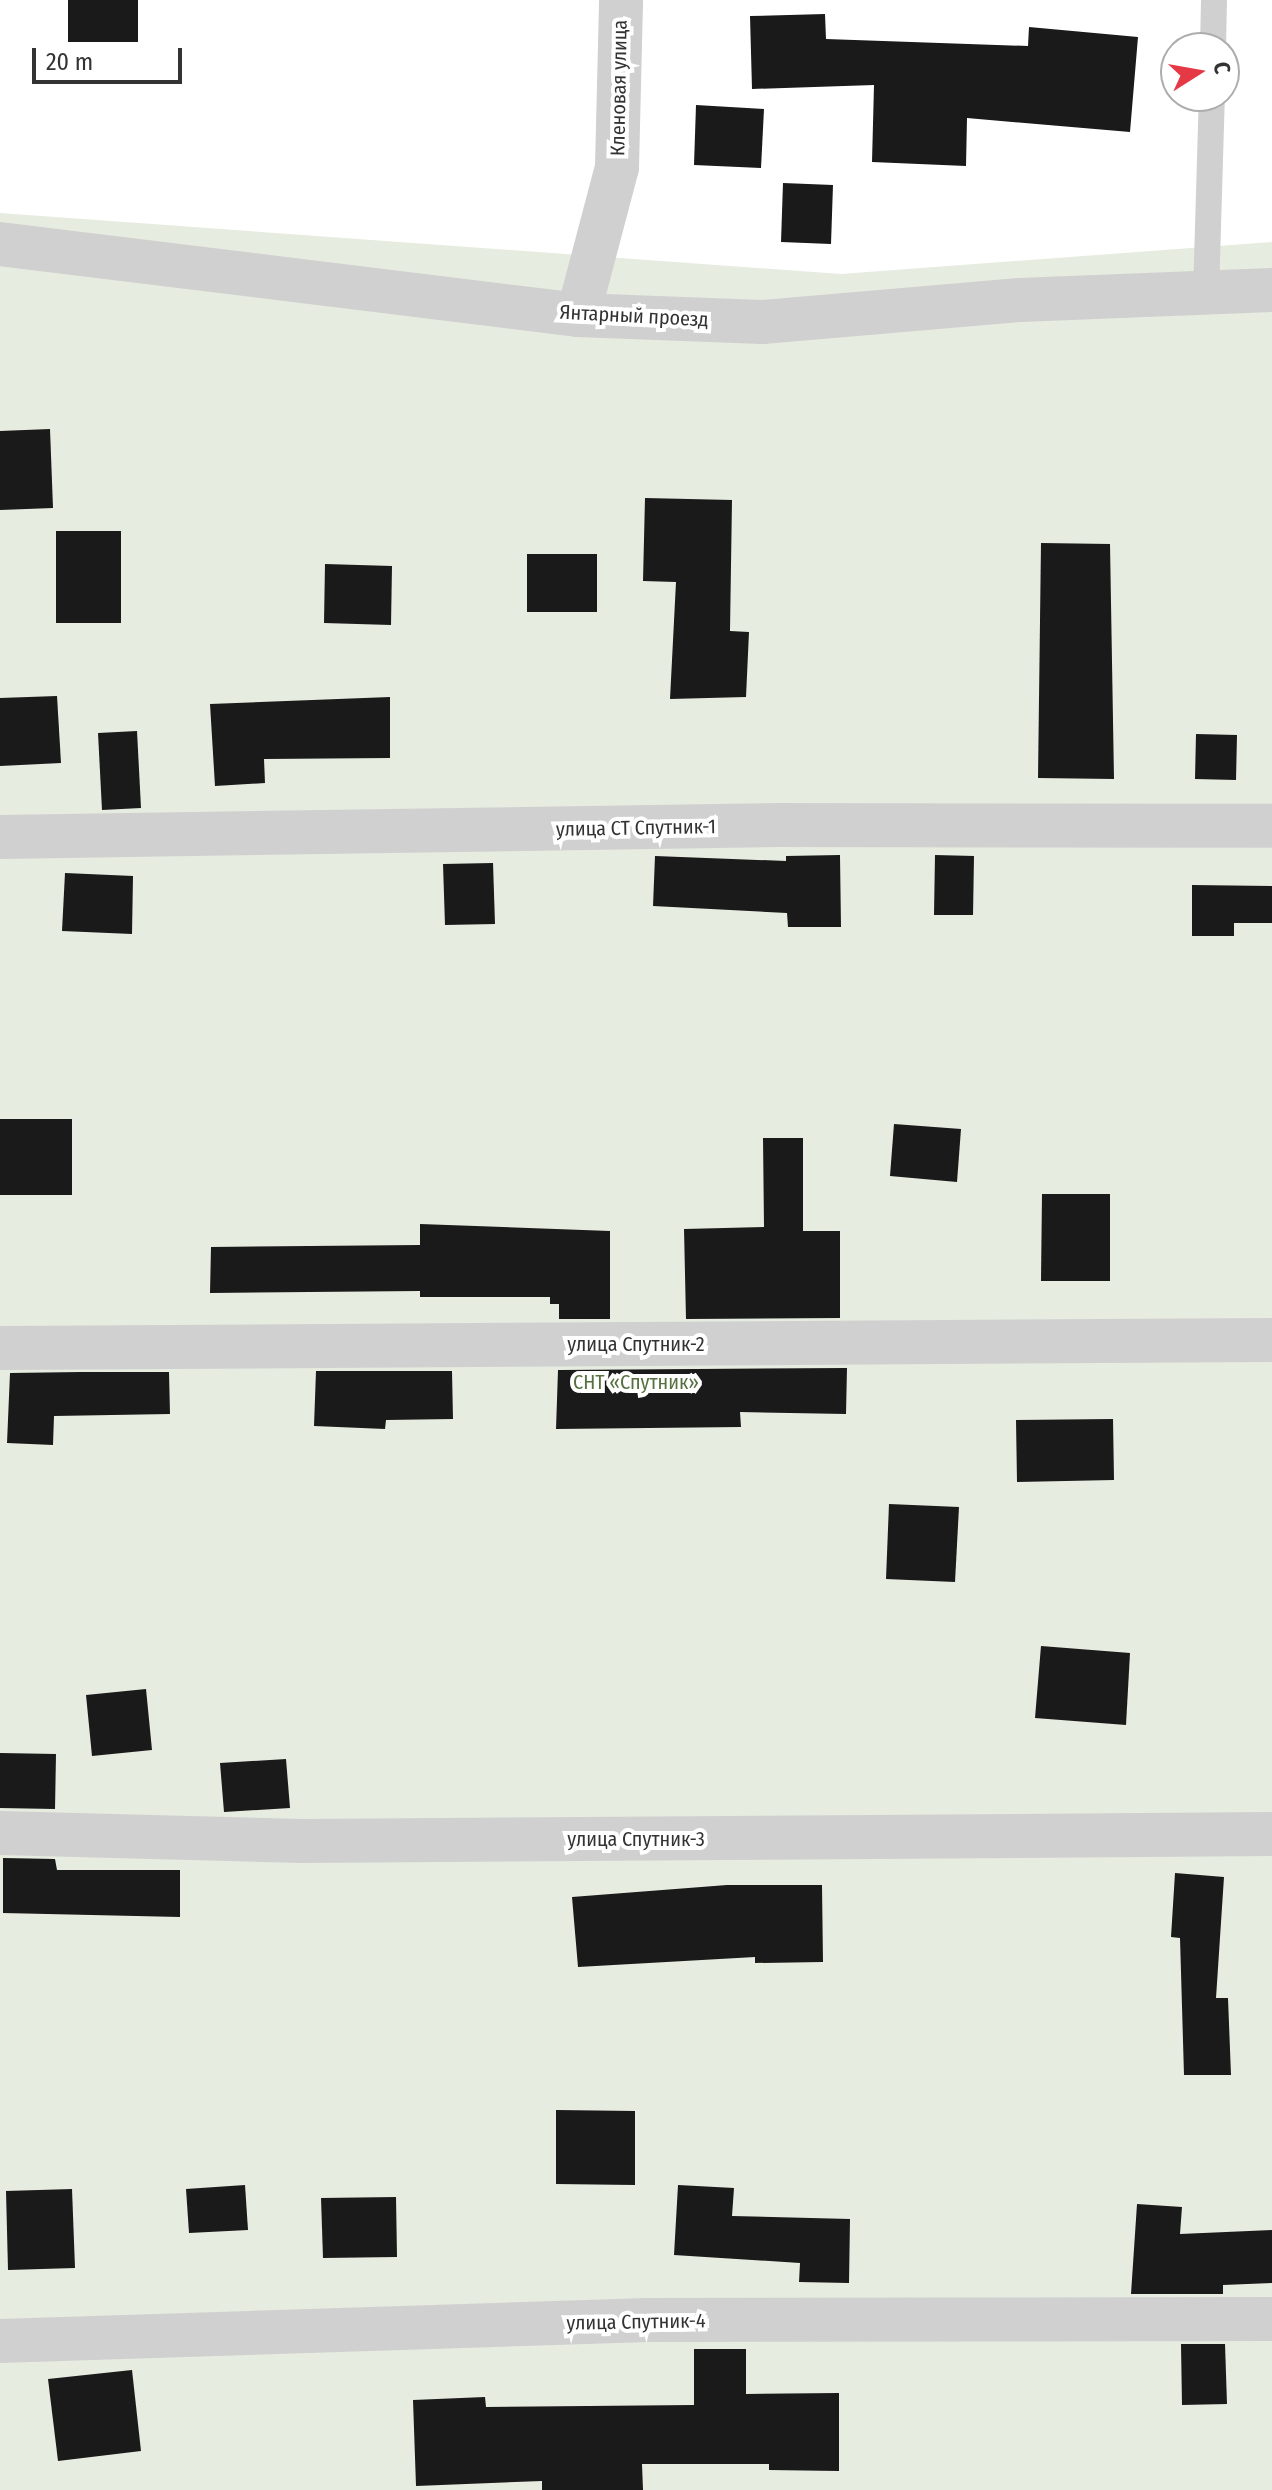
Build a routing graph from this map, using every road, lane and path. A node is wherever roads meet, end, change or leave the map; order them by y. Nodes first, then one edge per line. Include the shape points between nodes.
1 (621, 0) edge
2 (1214, 0) edge
3 (1213, 32) edge
4 (1212, 112) edge
5 (0, 244) edge
6 (1272, 290) edge
7 (1206, 294) junction
8 (578, 315) junction
9 (1272, 826) edge
10 (0, 837) edge
11 (1272, 1340) edge
12 (0, 1348) edge
13 (0, 1833) edge
14 (1272, 1834) edge
15 (1272, 2319) edge
16 (0, 2341) edge

1 - 8 street, Кленовая улица via 617,167
2 - 3 lane
4 - 7 lane
5 - 8 street, Янтарный проезд
6 - 7 street, Янтарный проезд
7 - 8 street, Янтарный проезд via 1020,300 762,322
9 - 10 street, улица СТ Спутник-1 via 778,825
11 - 12 street, улица Спутник-2
13 - 14 street, улица Спутник-3 via 302,1841
15 - 16 street, улица Спутник-4 via 648,2320

